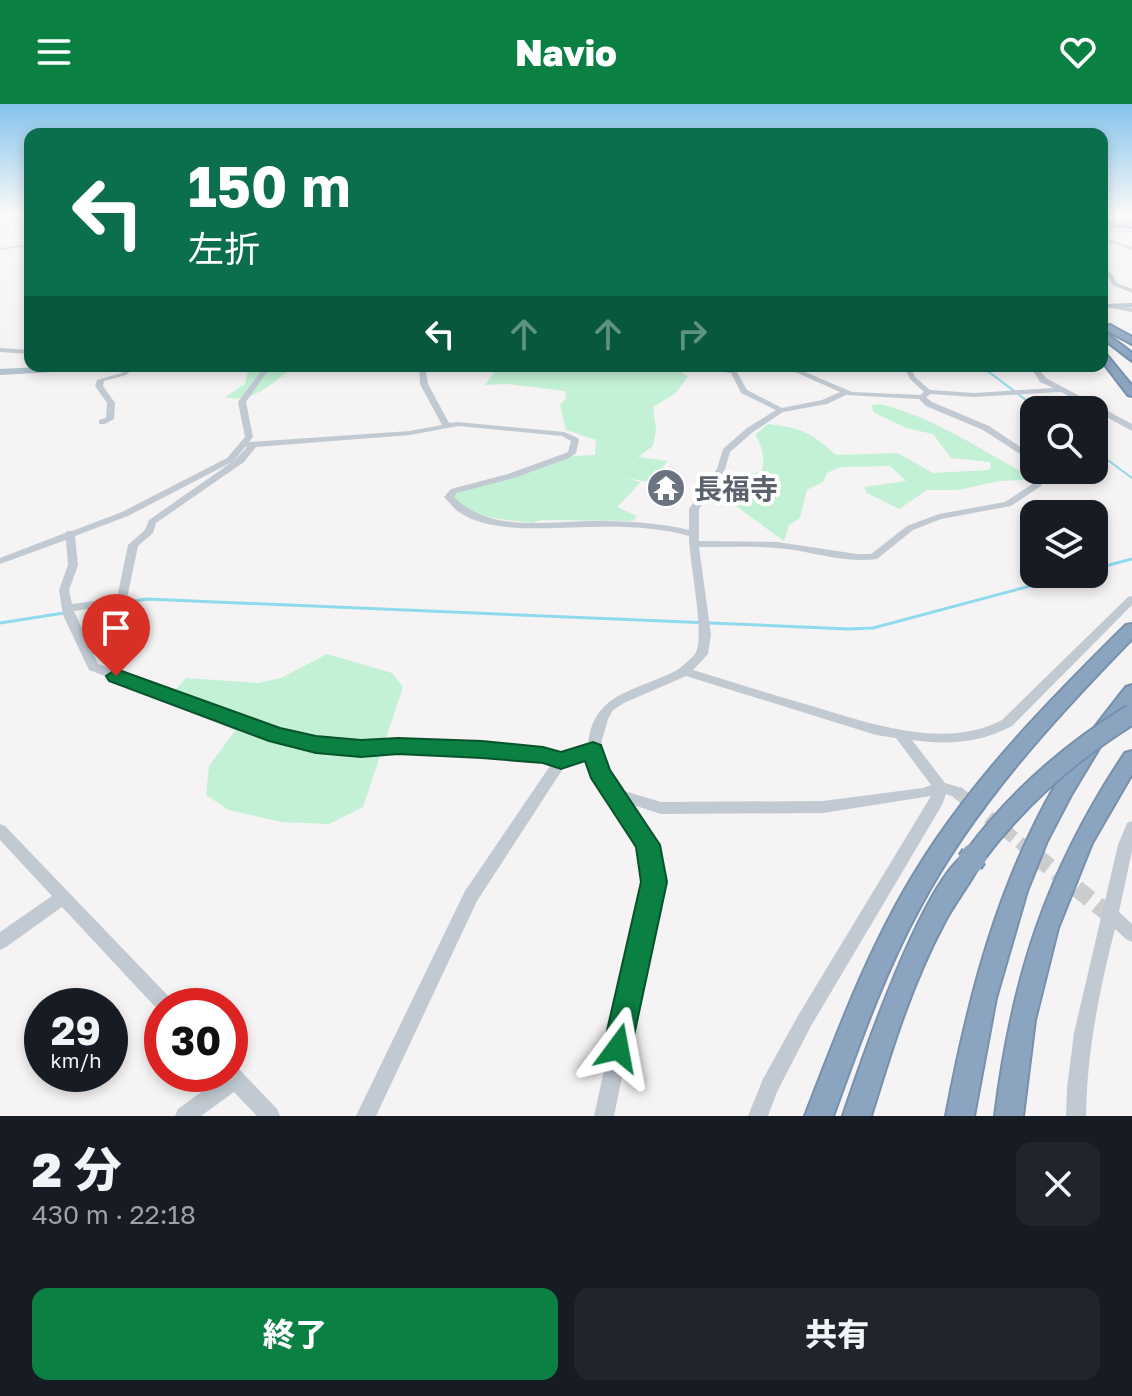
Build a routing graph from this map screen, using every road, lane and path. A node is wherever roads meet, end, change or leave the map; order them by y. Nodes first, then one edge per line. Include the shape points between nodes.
1 (1108, 273) edge
2 (1132, 291) edge
3 (1108, 306) edge
4 (1132, 307) edge
5 (1108, 327) edge
6 (1108, 338) edge
7 (1132, 341) edge
8 (0, 350) edge
9 (24, 352) edge
10 (1108, 352) edge
11 (1132, 358) edge
12 (1108, 363) edge
13 (24, 370) edge
14 (0, 372) edge
15 (126, 372) edge
16 (264, 372) edge
17 (423, 372) edge
18 (737, 372) edge
19 (802, 372) edge
20 (910, 372) edge
21 (1036, 372) edge
22 (1132, 374) edge
23 (1062, 390) junction
24 (846, 392) junction
25 (1132, 393) edge
26 (924, 395) junction
27 (781, 410) junction
28 (102, 422) dead end
29 (446, 424) junction
30 (1132, 429) edge
31 (248, 445) junction
32 (1020, 450) edge
33 (1038, 484) edge
34 (70, 533) junction
35 (694, 539) junction
36 (0, 561) edge
37 (1132, 599) edge
38 (69, 612) junction
39 (1132, 629) edge
40 (685, 672) junction
41 (1132, 691) edge
42 (1132, 714) edge
43 (900, 734) junction
44 (593, 751) junction
45 (1132, 758) edge
46 (561, 760) junction
47 (948, 789) junction
48 (614, 794) junction
49 (1132, 827) edge
50 (0, 830) edge
51 (63, 897) junction
52 (1110, 915) junction
53 (1132, 934) edge
54 (0, 942) edge
55 (149, 988) edge
56 (1012, 1076) junction
57 (214, 1092) edge
58 (248, 1092) edge
59 (185, 1116) edge
60 (270, 1116) edge
61 (366, 1116) edge
62 (604, 1116) edge
63 (758, 1116) edge
64 (819, 1116) edge
65 (857, 1116) edge
66 (960, 1116) edge
67 (1009, 1116) edge
68 (1015, 1116) edge
69 (1076, 1116) edge

1 - 2 street via 1115,284
3 - 4 main road
5 - 7 highway
6 - 11 highway
8 - 9 street
10 - 22 highway
12 - 25 highway
13 - 14 main road
15 - 28 street via 101,380 99,386 111,403 110,419
16 - 31 street via 242,402 250,428
17 - 29 street
18 - 27 street via 744,391
19 - 24 street
20 - 26 street
21 - 23 street
23 - 26 street
23 - 30 street
24 - 26 street via 866,397
24 - 27 street
26 - 32 street via 929,404 994,432
27 - 35 street via 726,451 721,469 694,509
29 - 31 street via 410,433
29 - 35 street via 564,434 575,440 566,456 454,491 449,497 462,511 521,526 606,524
31 - 34 street via 230,460 125,514
31 - 38 street via 241,460 152,522 150,531 133,545 122,601
33 - 35 street via 1015,502 931,519 901,532 873,557
34 - 36 street
34 - 38 street via 73,565 64,590
35 - 40 street via 705,645
37 - 43 street via 992,733
38 - 46 street via 93,667 277,735 361,749 482,749
39 - 64 highway via 998,774 927,873 849,1036
40 - 43 street via 841,722
40 - 44 street via 609,707
41 - 66 highway via 1056,798 1018,878 985,984
42 - 65 highway, bridge via 1050,769 1012,807 949,888 878,1050
43 - 47 street
44 - 46 street
44 - 48 street
45 - 56 highway via 1094,817 1056,898 1039,945
46 - 61 street via 471,896
47 - 48 street via 823,807 661,808
47 - 63 street via 805,1020
48 - 62 street via 648,845 654,882
49 - 52 street via 1122,850
50 - 51 street
51 - 54 street
51 - 55 street
52 - 53 street
52 - 69 street via 1081,1038
56 - 67 highway
56 - 68 highway
57 - 59 street
58 - 60 street

